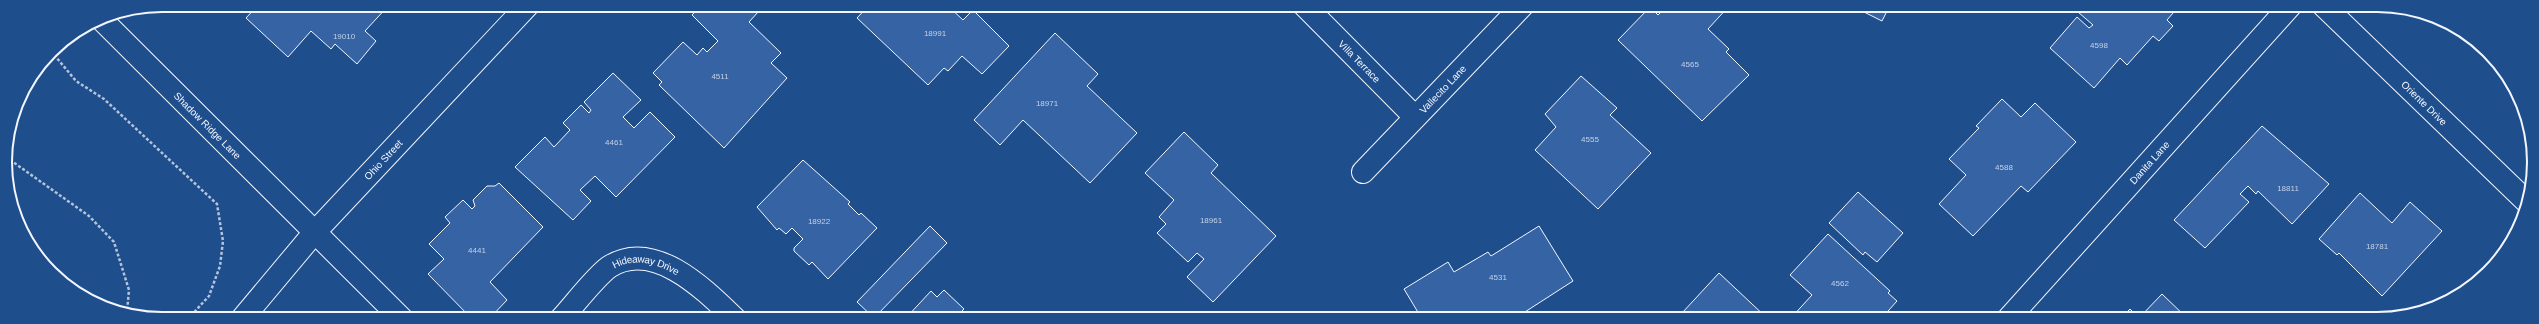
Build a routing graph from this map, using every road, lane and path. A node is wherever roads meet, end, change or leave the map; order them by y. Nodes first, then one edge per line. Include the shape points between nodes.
1 (521, 12) edge
2 (1311, 12) edge
3 (1515, 12) edge
4 (2285, 12) edge
5 (2330, 12) edge
6 (105, 23) edge
7 (56, 56) edge
8 (1415, 116) junction
9 (12, 161) edge
10 (1363, 172) dead end
11 (2523, 198) edge
12 (314, 233) junction
13 (127, 308) edge
14 (194, 312) edge
15 (248, 312) edge
16 (395, 312) edge
17 (568, 312) edge
18 (728, 312) edge
19 (2014, 312) edge

1 - 12 street, Ohio Street
2 - 8 street, Villa Terrace
3 - 8 street, Vallecito Lane
4 - 19 street, Danita Lane
5 - 11 street, Oriente Drive
6 - 12 street, Shadow Ridge Lane
7 - 14 path via 76,81 104,99 217,204 223,241 220,266 209,296
8 - 10 street, Vallecito Lane
9 - 13 path via 89,216 114,242 129,290
12 - 15 street, Ohio Street
12 - 16 street
17 - 18 street, Hideaway Drive via 609,268 624,261 639,259 658,262 679,272

